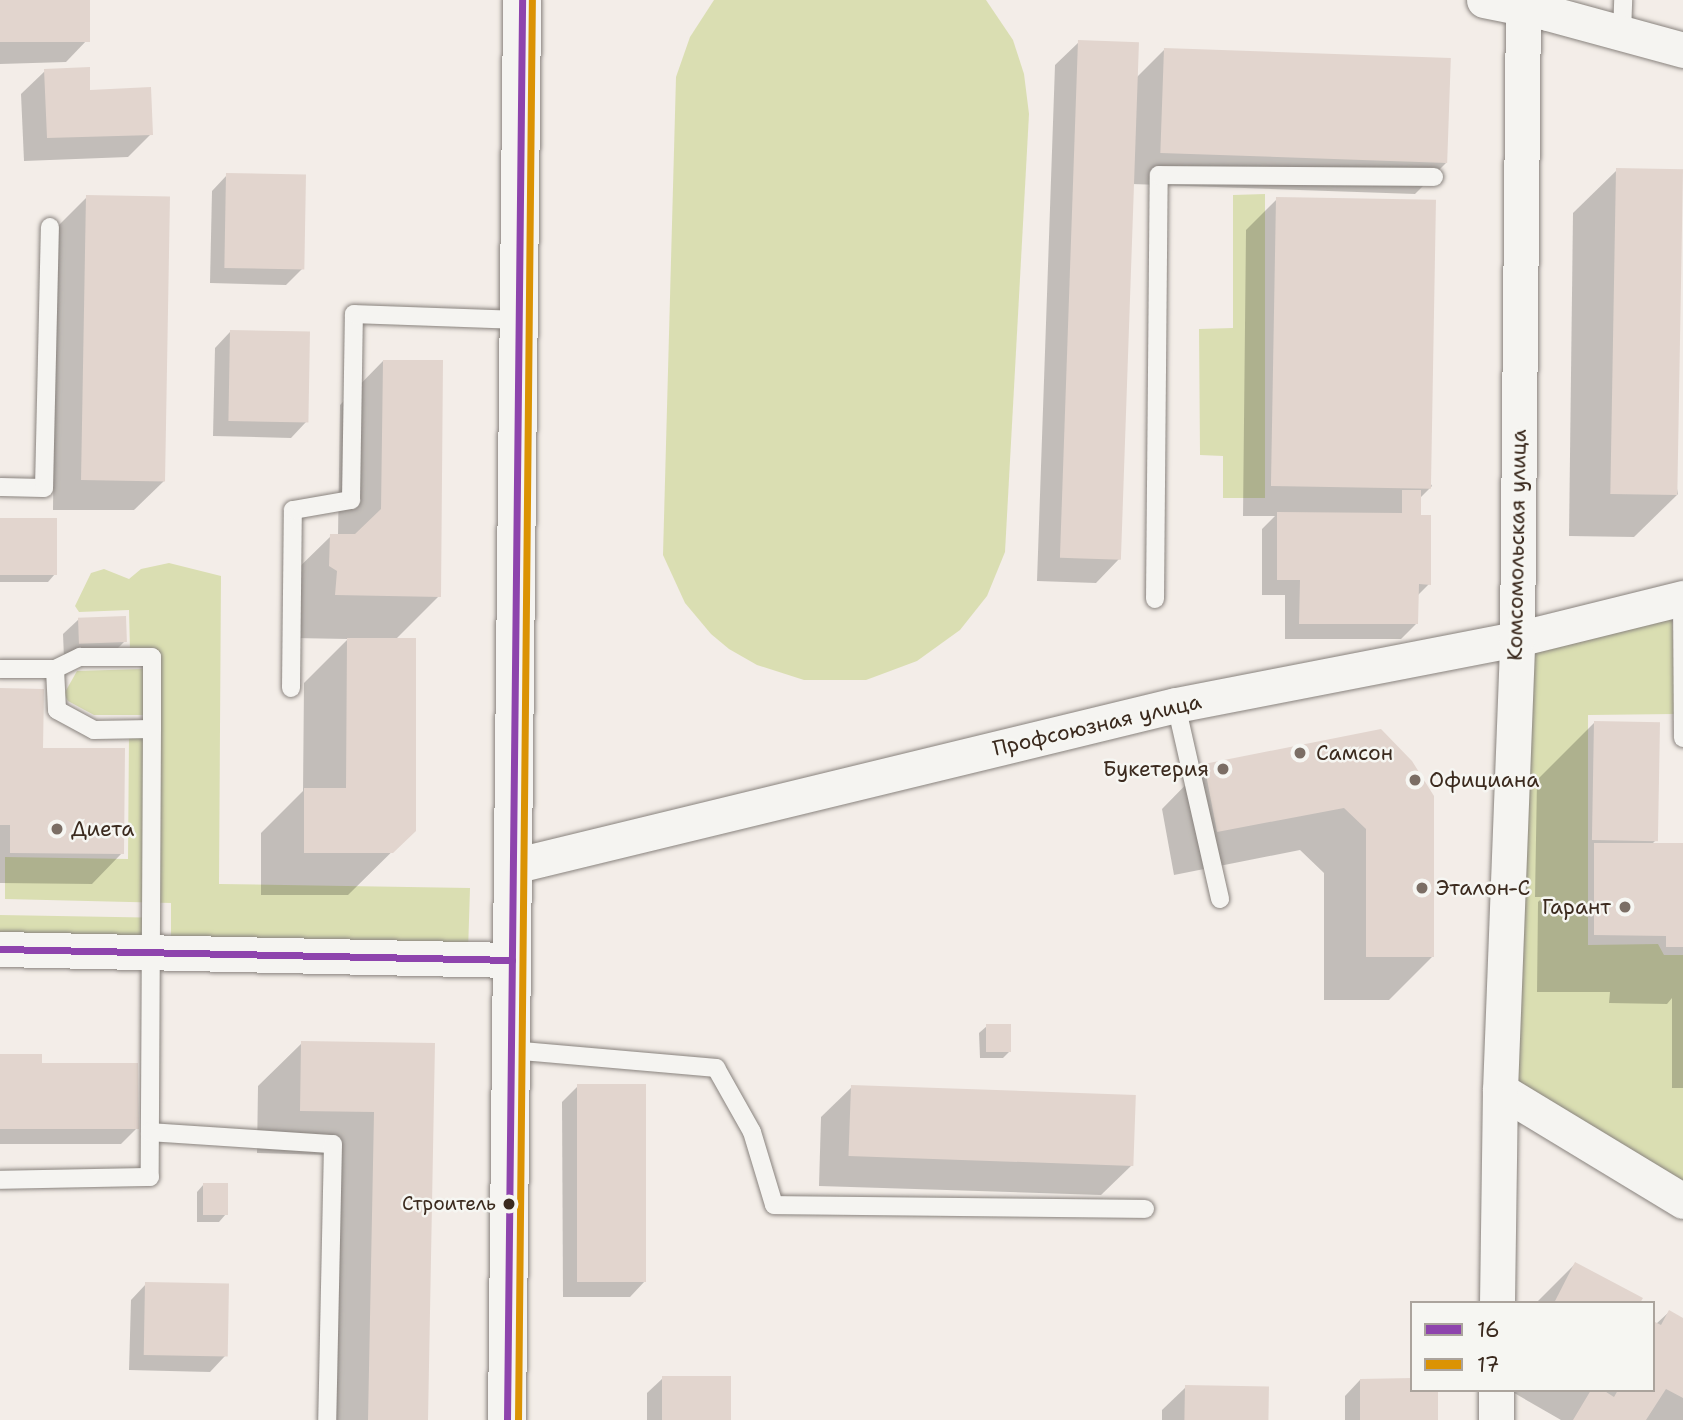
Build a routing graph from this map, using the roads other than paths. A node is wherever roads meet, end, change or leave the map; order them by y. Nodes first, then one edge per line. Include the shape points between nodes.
1 (522, 0) edge
2 (1484, 0) edge
3 (1523, 5) edge
4 (1622, 17) edge
5 (1683, 50) edge
6 (1434, 177) dead end
7 (50, 227) dead end
8 (518, 320) junction
9 (0, 487) edge
10 (1683, 598) edge
11 (1155, 599) dead end
12 (1517, 639) junction
13 (0, 669) edge
14 (55, 669) junction
15 (291, 688) dead end
16 (1176, 705) junction
17 (152, 729) junction
18 (1683, 738) edge
19 (513, 866) junction
20 (1220, 899) dead end
21 (0, 949) edge
22 (151, 952) junction
23 (512, 960) junction
24 (512, 1050) junction
25 (1500, 1090) junction
26 (150, 1132) junction
27 (0, 1180) edge
28 (1683, 1201) edge
29 (1145, 1209) dead end
30 (1497, 1301) edge
31 (1496, 1392) edge
32 (327, 1420) edge
33 (507, 1420) edge
34 (1496, 1420) edge

1 - 8 street
2 - 3 street
3 - 4 street via 1548,13
3 - 12 street, Комсомольская улица
4 - 5 street
6 - 11 lane via 1159,175
7 - 9 lane via 44,488
8 - 15 lane via 354,314 351,500 293,510
8 - 19 street
10 - 12 street, Профсоюзная улица
10 - 18 lane
12 - 16 street, Профсоюзная улица
12 - 25 street, Комсомольская улица
13 - 14 lane
14 - 17 lane via 57,710 94,730
14 - 17 lane via 80,657 152,657
16 - 19 street, Профсоюзная улица
16 - 20 lane
17 - 22 lane
19 - 23 street
21 - 22 street
22 - 23 street
22 - 26 lane
23 - 24 street
24 - 29 lane via 716,1068 752,1132 774,1205
24 - 33 street
25 - 28 street
25 - 30 street, Комсомольская улица
26 - 27 lane via 150,1177
26 - 32 lane via 333,1144
31 - 34 street

